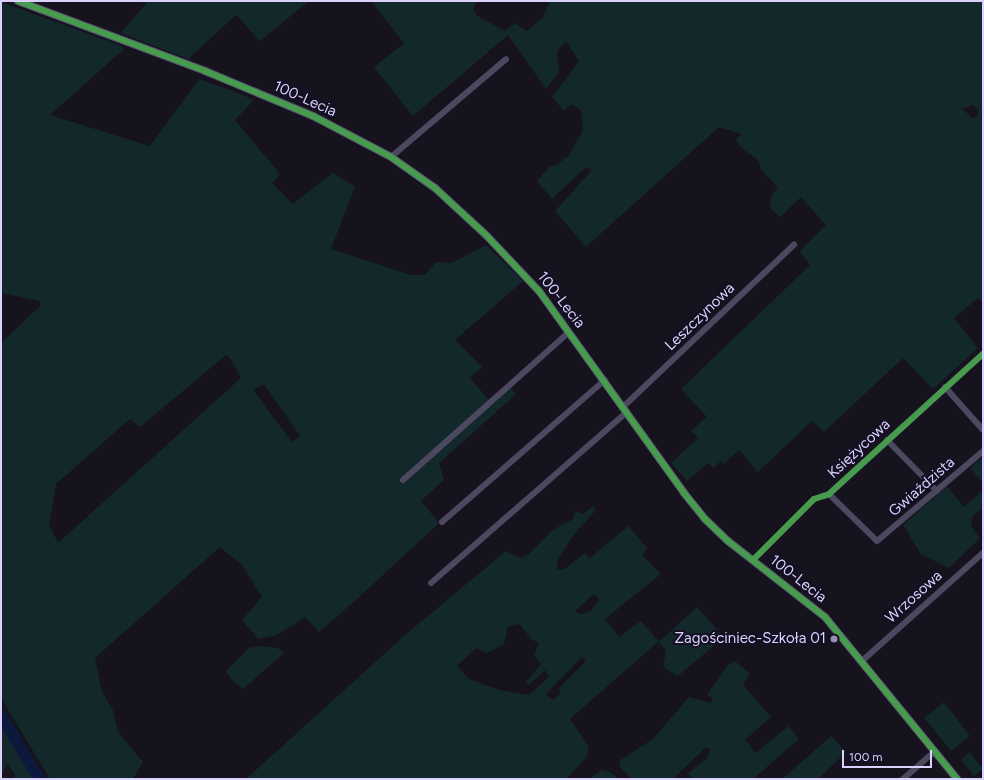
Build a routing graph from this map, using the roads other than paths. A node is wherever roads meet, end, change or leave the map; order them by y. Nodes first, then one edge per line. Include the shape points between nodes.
1 (18, 1) edge
2 (506, 59) dead end
3 (391, 157) junction
4 (794, 245) dead end
5 (569, 332) junction
6 (983, 354) edge
7 (605, 380) junction
8 (945, 387) junction
9 (625, 410) junction
10 (983, 430) edge
11 (887, 440) junction
12 (983, 450) edge
13 (403, 480) dead end
14 (937, 491) junction
15 (829, 494) junction
16 (442, 522) dead end
17 (983, 553) edge
18 (753, 560) junction
19 (431, 583) dead end
20 (862, 661) junction
21 (935, 751) junction
22 (903, 779) edge
23 (957, 779) edge

1 - 3 street, 100-Lecia via 265,95 323,121
2 - 3 street
3 - 5 street, 100-Lecia via 435,188 486,235 539,291
4 - 9 street, Leszczynowa
5 - 7 street, 100-Lecia
5 - 13 street
6 - 8 street, Księżycowa
7 - 9 street, 100-Lecia
7 - 16 street
8 - 10 street
8 - 11 street, Księżycowa
9 - 18 street, 100-Lecia via 684,493 717,531
9 - 19 street, Leszczynowa
11 - 14 street
11 - 15 street, Księżycowa
12 - 14 street, Gwiaździsta
14 - 15 street, Gwiaździsta via 877,541
15 - 18 street, Księżycowa via 814,499
17 - 20 street, Wrzosowa
18 - 20 street, 100-Lecia via 814,607
20 - 21 street, 100-Lecia
21 - 22 street
21 - 23 street, 100-Lecia

